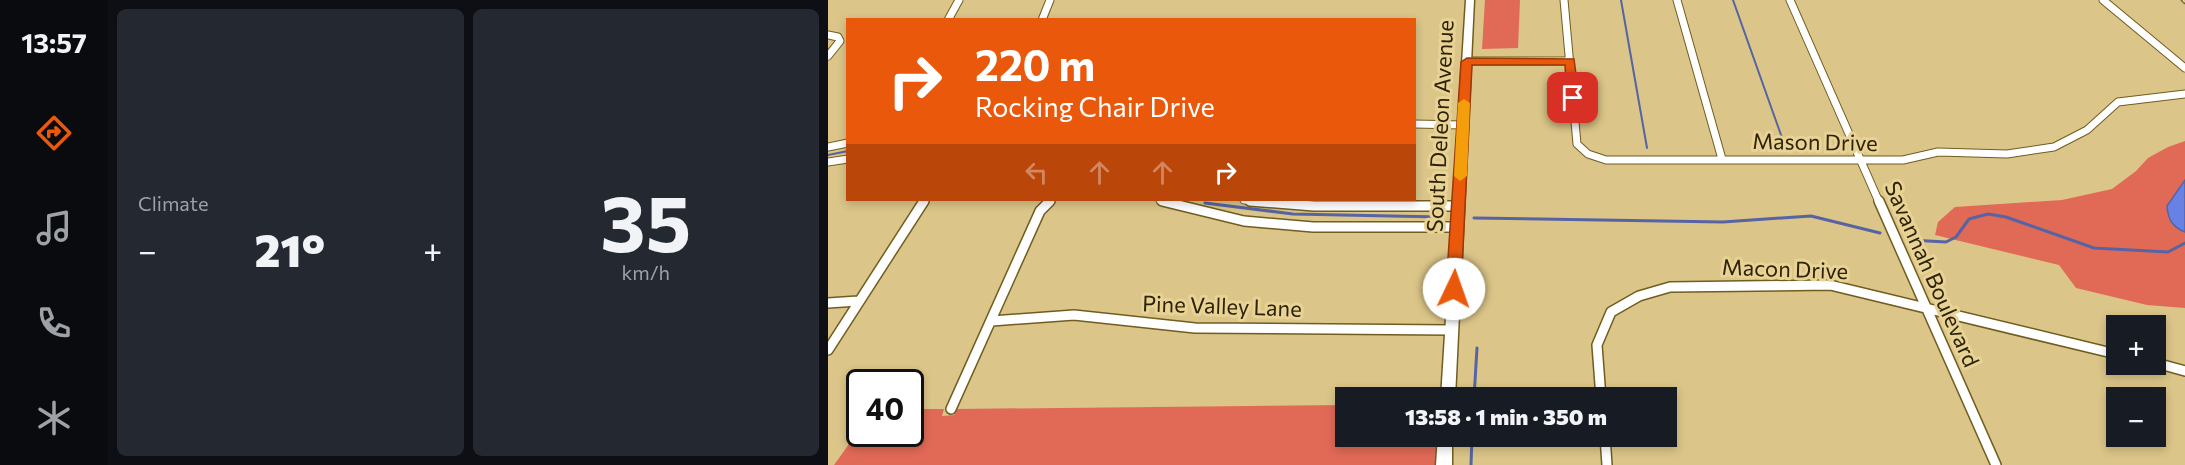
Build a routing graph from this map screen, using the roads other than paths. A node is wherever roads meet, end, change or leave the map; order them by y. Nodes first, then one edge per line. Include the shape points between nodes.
1 (959, 0) edge
2 (1050, 0) edge
3 (1470, 0) edge
4 (1564, 0) edge
5 (1677, 0) edge
6 (1790, 0) edge
7 (2103, 0) edge
8 (949, 18) edge
9 (1043, 18) edge
10 (828, 35) edge
11 (828, 56) edge
12 (1570, 61) junction
13 (1467, 62) junction
14 (2185, 68) edge
15 (2185, 94) edge
16 (1416, 124) edge
17 (1463, 124) junction
18 (846, 144) edge
19 (828, 147) edge
20 (846, 159) edge
21 (1722, 159) junction
22 (1862, 159) junction
23 (828, 162) edge
24 (923, 201) edge
25 (1049, 201) edge
26 (1163, 201) edge
27 (1193, 201) edge
28 (1256, 201) edge
29 (1459, 206) junction
30 (1186, 208) junction
31 (1457, 227) junction
32 (858, 301) junction
33 (828, 303) edge
34 (1926, 308) junction
35 (992, 321) junction
36 (1451, 330) junction
37 (828, 350) edge
38 (2106, 352) edge
39 (2166, 365) edge
40 (2185, 370) edge
41 (1448, 387) edge
42 (1600, 387) edge
43 (951, 408) dead end
44 (1445, 447) edge
45 (1606, 447) edge
46 (1444, 465) edge
47 (1607, 465) edge
48 (1996, 465) edge

1 - 8 street
2 - 9 street
3 - 13 street, South Deleon Avenue
4 - 12 street, Mason Drive
5 - 21 street
6 - 22 street, Savannah Boulevard
7 - 14 street
10 - 11 street via 840,41
12 - 13 street
12 - 21 street, Mason Drive via 1576,138 1588,154 1606,160
13 - 17 street, South Deleon Avenue
15 - 22 street, Mason Drive via 2118,102 2077,137 2054,147 1999,155 1938,152 1908,160
16 - 17 street
17 - 29 street, South Deleon Avenue
18 - 19 street
20 - 23 street
21 - 22 street, Mason Drive
22 - 34 street, Savannah Boulevard
24 - 32 street
25 - 35 street via 1040,211
26 - 30 street
27 - 30 street
28 - 29 street via 1314,206
29 - 31 street, South Deleon Avenue
30 - 31 street via 1244,221 1313,227
31 - 36 street, South Deleon Avenue
32 - 33 street
32 - 37 street
34 - 38 street, Macon Drive
34 - 42 street, Macon Drive via 1830,285 1670,287 1639,296 1611,312 1597,345
34 - 48 street, Savannah Boulevard
35 - 36 street, Pine Valley Lane via 1074,315 1195,328
35 - 43 street
36 - 41 street, South Deleon Avenue
39 - 40 street
44 - 46 street
45 - 47 street

